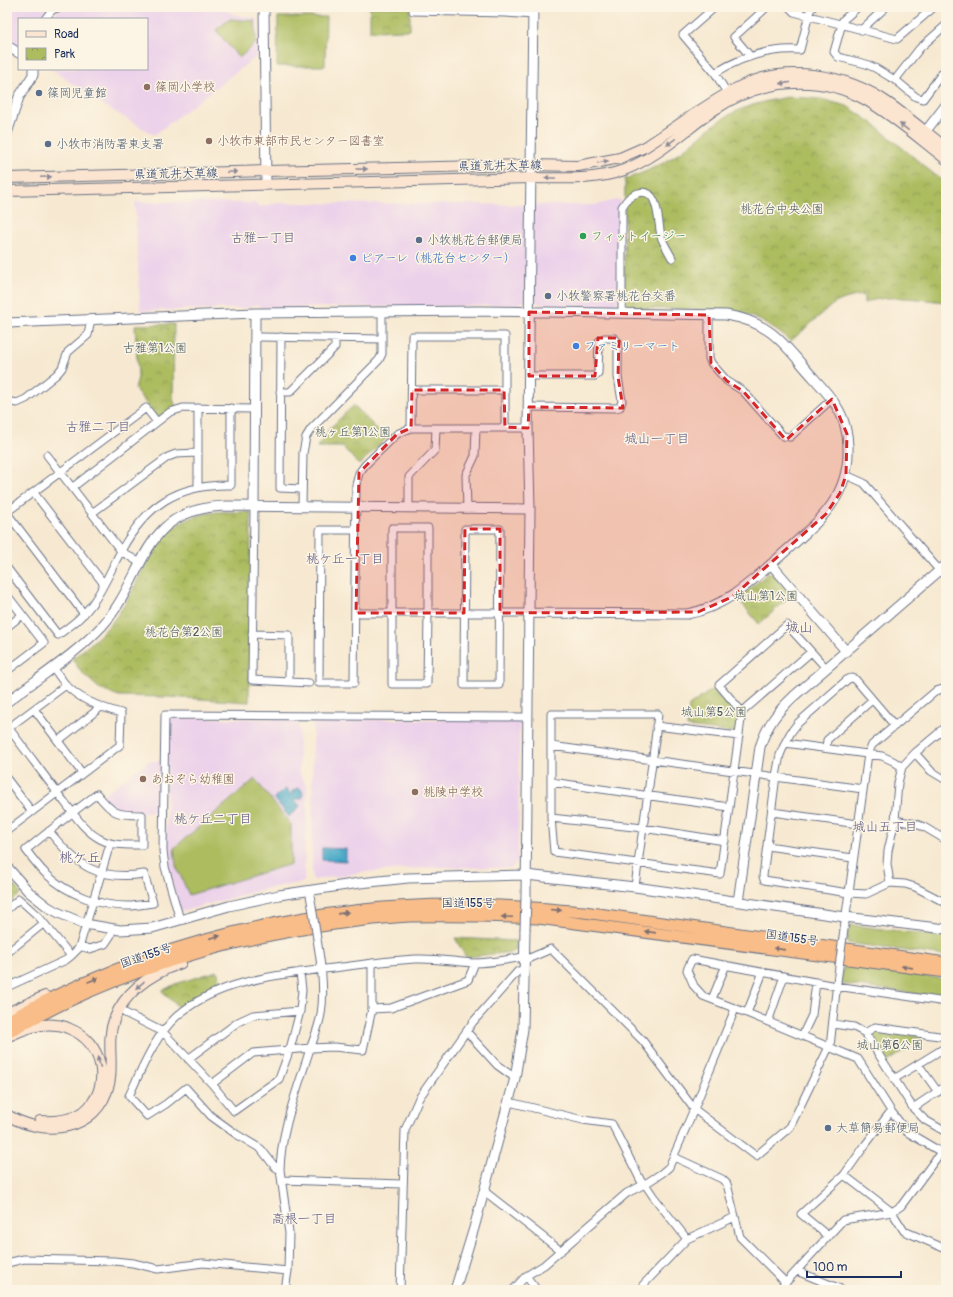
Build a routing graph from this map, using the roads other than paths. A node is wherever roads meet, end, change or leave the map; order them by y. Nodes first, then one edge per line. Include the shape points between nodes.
1 (60, 7) edge
2 (264, 7) edge
3 (413, 7) edge
4 (715, 7) edge
5 (767, 7) edge
6 (789, 7) edge
7 (813, 7) edge
8 (858, 7) edge
9 (886, 7) edge
10 (934, 7) edge
11 (506, 10) edge
12 (533, 11) edge
13 (808, 16) junction
14 (46, 18) edge
15 (842, 25) junction
16 (946, 25) edge
17 (861, 30) junction
18 (7, 46) edge
19 (18, 52) edge
20 (750, 56) junction
21 (946, 69) edge
22 (33, 70) edge
23 (715, 73) junction
24 (895, 80) junction
25 (727, 93) junction
26 (946, 105) edge
27 (7, 133) edge
28 (923, 135) junction
29 (946, 148) edge
30 (946, 159) edge
31 (531, 165) junction
32 (266, 171) junction
33 (7, 178) edge
34 (531, 178) junction
35 (266, 185) junction
36 (7, 191) edge
37 (672, 258) dead end
38 (382, 312) junction
39 (529, 312) junction
40 (255, 313) junction
41 (622, 314) junction
42 (709, 315) junction
43 (91, 319) junction
44 (7, 323) edge
45 (260, 337) dead end
46 (281, 337) junction
47 (335, 338) junction
48 (382, 339) junction
49 (529, 376) junction
50 (412, 390) junction
51 (504, 390) junction
52 (280, 392) junction
53 (832, 399) junction
54 (7, 401) edge
55 (528, 407) junction
56 (198, 408) junction
57 (231, 408) junction
58 (254, 409) junction
59 (157, 422) junction
60 (505, 427) junction
61 (411, 428) junction
62 (436, 428) junction
63 (476, 428) junction
64 (528, 428) junction
65 (197, 453) junction
66 (47, 455) dead end
67 (61, 472) junction
68 (846, 475) junction
69 (72, 487) junction
70 (198, 487) junction
71 (302, 489) junction
72 (34, 493) junction
73 (254, 506) junction
74 (302, 507) junction
75 (356, 508) junction
76 (408, 508) junction
77 (467, 508) junction
78 (530, 509) junction
79 (7, 513) edge
80 (92, 513) junction
81 (356, 530) junction
82 (121, 551) junction
83 (140, 563) junction
84 (771, 564) junction
85 (943, 567) edge
86 (7, 568) edge
87 (104, 584) junction
88 (7, 595) edge
89 (428, 612) junction
90 (356, 613) junction
91 (392, 613) junction
92 (464, 613) junction
93 (528, 613) junction
94 (84, 614) junction
95 (500, 614) junction
96 (22, 615) junction
97 (7, 626) edge
98 (252, 634) junction
99 (846, 651) junction
100 (811, 652) junction
101 (53, 667) junction
102 (826, 668) junction
103 (7, 671) edge
104 (289, 682) junction
105 (309, 683) dead end
106 (66, 685) junction
107 (946, 688) edge
108 (872, 700) junction
109 (7, 702) edge
110 (101, 707) junction
111 (34, 709) junction
112 (742, 712) junction
113 (526, 717) junction
114 (656, 726) junction
115 (895, 726) junction
116 (8, 728) edge
117 (943, 729) edge
118 (739, 736) junction
119 (946, 737) edge
120 (58, 741) junction
121 (785, 743) junction
122 (551, 746) junction
123 (826, 748) junction
124 (915, 753) junction
125 (868, 754) junction
126 (652, 760) junction
127 (902, 767) junction
128 (734, 771) junction
129 (82, 773) junction
130 (756, 774) junction
131 (776, 776) junction
132 (7, 779) edge
133 (946, 780) edge
134 (551, 782) junction
135 (863, 789) junction
136 (57, 793) junction
137 (647, 796) junction
138 (729, 807) junction
139 (32, 812) junction
140 (772, 812) junction
141 (73, 813) junction
142 (551, 818) junction
143 (895, 820) junction
144 (858, 824) junction
145 (643, 828) junction
146 (7, 829) edge
147 (49, 831) junction
148 (946, 840) edge
149 (725, 841) junction
150 (110, 844) junction
151 (767, 846) junction
152 (854, 858) junction
153 (638, 863) junction
154 (7, 867) edge
155 (102, 873) junction
156 (526, 875) junction
157 (890, 883) junction
158 (635, 887) junction
159 (309, 890) junction
160 (848, 893) junction
161 (93, 901) junction
162 (738, 902) junction
163 (946, 903) edge
164 (7, 908) edge
165 (845, 917) junction
166 (180, 920) junction
167 (44, 923) junction
168 (86, 924) junction
169 (946, 929) edge
170 (111, 935) dead end
171 (267, 936) junction
172 (79, 946) junction
173 (7, 953) edge
174 (71, 956) junction
175 (525, 962) junction
176 (372, 963) junction
177 (475, 963) junction
178 (946, 963) edge
179 (726, 966) junction
180 (322, 969) junction
181 (300, 972) junction
182 (763, 972) junction
183 (946, 972) edge
184 (784, 976) junction
185 (816, 982) junction
186 (836, 984) junction
187 (7, 987) edge
188 (67, 991) junction
189 (712, 999) junction
190 (946, 1002) edge
191 (734, 1008) junction
192 (372, 1009) junction
193 (300, 1011) junction
194 (7, 1013) edge
195 (125, 1013) dead end
196 (747, 1013) junction
197 (7, 1021) edge
198 (768, 1022) junction
199 (833, 1024) junction
200 (163, 1032) junction
201 (467, 1032) junction
202 (7, 1033) edge
203 (865, 1033) junction
204 (7, 1036) edge
205 (802, 1036) junction
206 (946, 1037) edge
207 (829, 1047) junction
208 (946, 1047) edge
209 (311, 1048) junction
210 (290, 1049) junction
211 (188, 1059) junction
212 (918, 1064) junction
213 (515, 1078) junction
214 (894, 1080) junction
215 (212, 1084) junction
216 (943, 1091) edge
217 (509, 1102) junction
218 (7, 1108) edge
219 (913, 1108) junction
220 (694, 1109) junction
221 (891, 1111) junction
222 (7, 1115) edge
223 (946, 1124) edge
224 (939, 1129) junction
225 (946, 1132) edge
226 (943, 1153) edge
227 (674, 1157) junction
228 (280, 1170) junction
229 (844, 1176) junction
230 (282, 1180) junction
231 (402, 1184) junction
232 (644, 1184) junction
233 (484, 1191) junction
234 (892, 1212) junction
235 (735, 1217) junction
236 (828, 1236) junction
237 (687, 1239) junction
238 (946, 1249) edge
239 (561, 1251) junction
240 (7, 1263) edge
241 (288, 1271) junction
242 (797, 1271) junction
243 (526, 1276) junction
244 (786, 1282) junction
245 (285, 1290) edge
246 (400, 1290) edge
247 (454, 1290) edge
248 (513, 1290) edge
249 (536, 1290) edge
250 (647, 1290) edge
251 (779, 1290) edge
252 (843, 1290) edge

1 - 14 street via 52,10
2 - 32 street
3 - 11 street via 413,11
4 - 23 street via 683,35
5 - 20 street via 734,37
6 - 13 street via 794,12
7 - 13 street
8 - 15 street via 845,18
9 - 17 street
10 - 17 street via 897,40
11 - 12 street
12 - 31 street
13 - 15 street
13 - 20 street via 800,50 781,50
15 - 17 street
15 - 24 street via 834,52 838,57 866,64
16 - 24 street via 920,48
18 - 19 street
20 - 23 street
21 - 24 street via 923,99 916,97
22 - 27 street via 19,97
23 - 25 street
25 - 28 main road, 県道荒井大草線 via 754,81 779,75 826,78 852,85 888,102
31 -> 25 main road, 県道荒井大草線 via 578,166 620,158 645,147
26 - 28 street
28 - 29 main road, 県道荒井大草線
28 - 30 main road, 県道荒井大草線
28 -> 34 main road, 県道荒井大草線 via 849,92 809,83 781,84 756,89 731,100 651,156 623,170 597,177
32 -> 31 main road, 県道荒井大草線
31 - 34 street
33 -> 32 main road, 県道荒井大草線
32 - 35 street
34 - 35 main road, 県道荒井大草線
34 - 39 street
35 - 36 main road, 県道荒井大草線
37 - 41 street via 661,238 656,202 645,193 632,195 622,207
38 - 39 street
38 - 40 street
38 - 48 street
39 - 41 street
39 - 49 street
40 - 43 street
40 - 58 street
41 - 42 street
42 - 53 street via 741,318 766,329 789,349
42 - 53 street via 711,363 727,381 743,391 783,436 790,437
43 - 44 street
43 - 54 street via 88,335 68,352 57,374 26,400 18,403
45 - 46 street
46 - 47 street
46 - 52 street
47 - 48 street
47 - 52 street via 335,347 290,392
48 - 71 street via 380,360 306,437
49 - 55 street
49 - 55 street via 595,376 598,373 599,341 609,338 618,342 618,377 622,401 620,407
50 - 51 street
50 - 51 street via 412,336 505,336
50 - 61 street
51 - 60 street
52 - 71 street via 280,488
53 - 68 street via 847,434 849,460
55 - 64 street
56 - 57 street
56 - 59 street via 177,409
56 - 65 street
57 - 58 street
57 - 70 street via 231,485
58 - 73 street
59 - 67 street via 146,408
59 - 69 street
60 - 63 street
60 - 64 street
61 - 62 street
61 - 75 street via 397,434 365,465 356,485
62 - 63 street
62 - 76 street via 435,450 409,477
63 - 77 street via 475,456 466,475
64 - 78 street
65 - 70 street
65 - 80 street via 168,457
66 - 67 street
67 - 69 street
67 - 72 street
68 - 84 street via 840,493 826,514
68 - 85 street via 864,483
69 - 80 street
70 - 82 street via 169,498 148,512 132,531
71 - 74 street
72 - 79 street
72 - 87 street
73 - 74 street
73 - 83 street via 212,507 184,515 160,531
73 - 98 street
74 - 75 street
75 - 76 street
75 - 81 street
76 - 77 street
77 - 78 street
78 - 93 street
79 - 94 street
80 - 82 street
81 - 90 street
81 - 90 street via 320,530 319,683 354,684
82 - 83 street
82 - 87 street
83 - 101 street via 112,613 92,636
84 - 93 street via 732,597 710,609 698,612
84 - 99 street
85 - 99 street
86 - 94 street via 58,635
87 - 94 street
88 - 96 street
89 - 91 street
89 - 91 street via 427,684 392,684
89 - 91 street via 428,528 392,528
89 - 92 street
90 - 91 street
92 - 95 street
92 - 95 street via 464,685 499,685
92 - 95 street via 465,529 500,529
93 - 95 street
93 - 113 street
96 - 97 street
96 - 103 street via 44,643
98 - 104 street via 252,680
98 - 104 street via 289,634
99 - 102 street
100 - 102 street
100 - 112 street
100 - 112 street via 787,625 720,685
101 - 106 street
101 - 109 street
102 - 130 street via 775,715 760,747
104 - 105 street
106 - 110 street
106 - 111 street
107 - 115 street via 936,691
108 - 115 street
108 - 121 street via 855,679 848,679 798,723
108 - 123 street via 827,740
110 - 120 street
110 - 129 street via 121,713 120,745
111 - 116 street
111 - 120 street
112 - 118 street
113 - 156 street
113 - 166 street via 165,715 164,867
114 - 118 street
114 - 122 street via 658,714 551,714
114 - 126 street
115 - 125 street via 872,745
116 - 136 street
117 - 119 street
117 - 124 street
118 - 128 street
120 - 129 street
121 - 123 street
121 - 131 street
122 - 126 street
122 - 134 street
123 - 125 street
124 - 127 street
124 - 133 street via 931,771
125 - 127 street via 882,756
125 - 135 street
126 - 128 street
126 - 137 street
127 - 143 street
128 - 130 street
128 - 138 street
129 - 136 street
130 - 131 street
130 - 162 street
131 - 135 street
131 - 140 street
132 - 139 street
134 - 137 street
134 - 142 street
135 - 144 street
136 - 139 street
136 - 141 street
137 - 138 street
137 - 145 street
138 - 149 street
139 - 146 street
140 - 144 street
140 - 151 street
141 - 147 street
141 - 150 street via 90,833
141 - 150 street via 97,794 117,813 142,815 142,845
142 - 145 street
142 - 153 street via 554,852
143 - 148 street via 920,825
143 - 157 street via 887,864
144 - 152 street
145 - 149 street
145 - 153 street
147 - 155 street via 71,856
147 - 161 street via 26,850 51,879 73,893
149 - 153 street via 720,874
150 - 155 street
151 - 152 street
151 - 160 street via 764,880
152 - 160 street
153 - 158 street
154 - 168 street via 29,892 43,903
155 - 161 street
155 - 161 street via 130,876 144,874 153,902 132,906
156 - 158 street
156 - 159 street via 408,878
156 - 175 street, bridge
157 - 160 street via 866,894
157 - 163 street via 915,887
158 - 162 street
159 - 166 street
159 - 180 street, bridge
160 - 165 street
161 - 168 street
162 - 165 street
164 - 167 street via 19,899
165 - 169 street
165 - 186 street, bridge
166 - 168 street via 129,931
167 - 173 street
167 - 174 street
168 - 172 street
170 - 172 street via 105,944 90,949
183 -> 171 highway, 国道155号 via 538,918 410,916 345,922
171 - 202 highway, 国道155号 via 207,949 142,970 101,986
171 -> 222 main road via 165,969 147,979 132,992 114,1021 106,1092 98,1106 80,1122 66,1127 44,1128
172 - 174 street
174 - 187 street
175 - 177 street
175 - 201 street
175 - 213 street via 523,1029
175 - 220 street via 551,949 643,1041
176 - 177 street via 418,959
176 - 180 street
176 - 192 street
177 - 192 street via 468,980 391,1008
188 -> 178 highway, 国道155号 via 136,962 206,939 271,924 338,913 423,906 469,905 584,912
179 - 182 street
179 - 189 street
179 - 189 street via 692,959 687,970 694,986 703,996
180 - 181 street
180 - 209 street via 323,996
181 - 193 street
181 - 200 street via 240,984 208,995 177,1016
182 - 184 street
182 - 196 street
184 - 185 street
184 - 198 street
185 - 186 street
185 - 205 street via 812,1014
186 - 190 street
186 - 199 street
188 - 194 main road via 46,996
188 - 197 highway, 国道155号
189 - 191 street
191 - 196 street
191 - 220 street
192 - 209 street via 363,1050
193 - 210 street
193 - 211 street via 253,1015 238,1022
195 - 200 street
196 - 198 street
198 - 205 street
199 - 203 street via 854,1027
199 - 207 street
200 - 211 street
200 - 228 street via 129,1096 147,1116 186,1088 212,1116 261,1149
201 - 213 street via 497,1065
201 - 231 street via 418,1098 405,1130
203 - 206 street via 875,1027
203 - 214 street
218 -> 204 main road via 39,1121 71,1118 83,1112 93,1102 102,1078 93,1047 79,1032 56,1024 38,1026
205 - 207 street
207 - 220 street via 790,1127 756,1156
207 - 221 street via 858,1059
208 - 212 street
209 - 210 street
209 - 228 street via 285,1127
210 - 215 street via 253,1053
210 - 215 street via 279,1080 234,1111
211 - 215 street
212 - 214 street
212 - 216 street
213 - 217 street
214 - 219 street
216 - 219 street
217 - 232 street via 582,1120 612,1124
217 - 233 street
219 - 224 street
220 - 227 street
221 - 226 street via 906,1132
221 - 229 street
223 - 224 street
224 - 225 street
226 - 234 street via 901,1206
227 - 232 street via 662,1173
227 - 235 street via 722,1179 727,1184
228 - 230 street
229 - 234 street
229 - 236 street via 801,1214
230 - 231 street
230 - 241 street via 289,1233
231 - 246 street
232 - 237 street
232 - 239 street via 627,1193
233 - 239 street
233 - 247 street
234 - 236 street via 843,1220
234 - 238 street via 904,1231
235 - 237 street
235 - 244 street via 742,1240
236 - 242 street
237 - 250 street via 643,1285
239 - 243 street
240 - 241 street via 24,1259 114,1261 158,1269 203,1263
241 - 245 street
242 - 244 street
242 - 252 street
243 - 248 street
243 - 249 street
244 - 251 street

